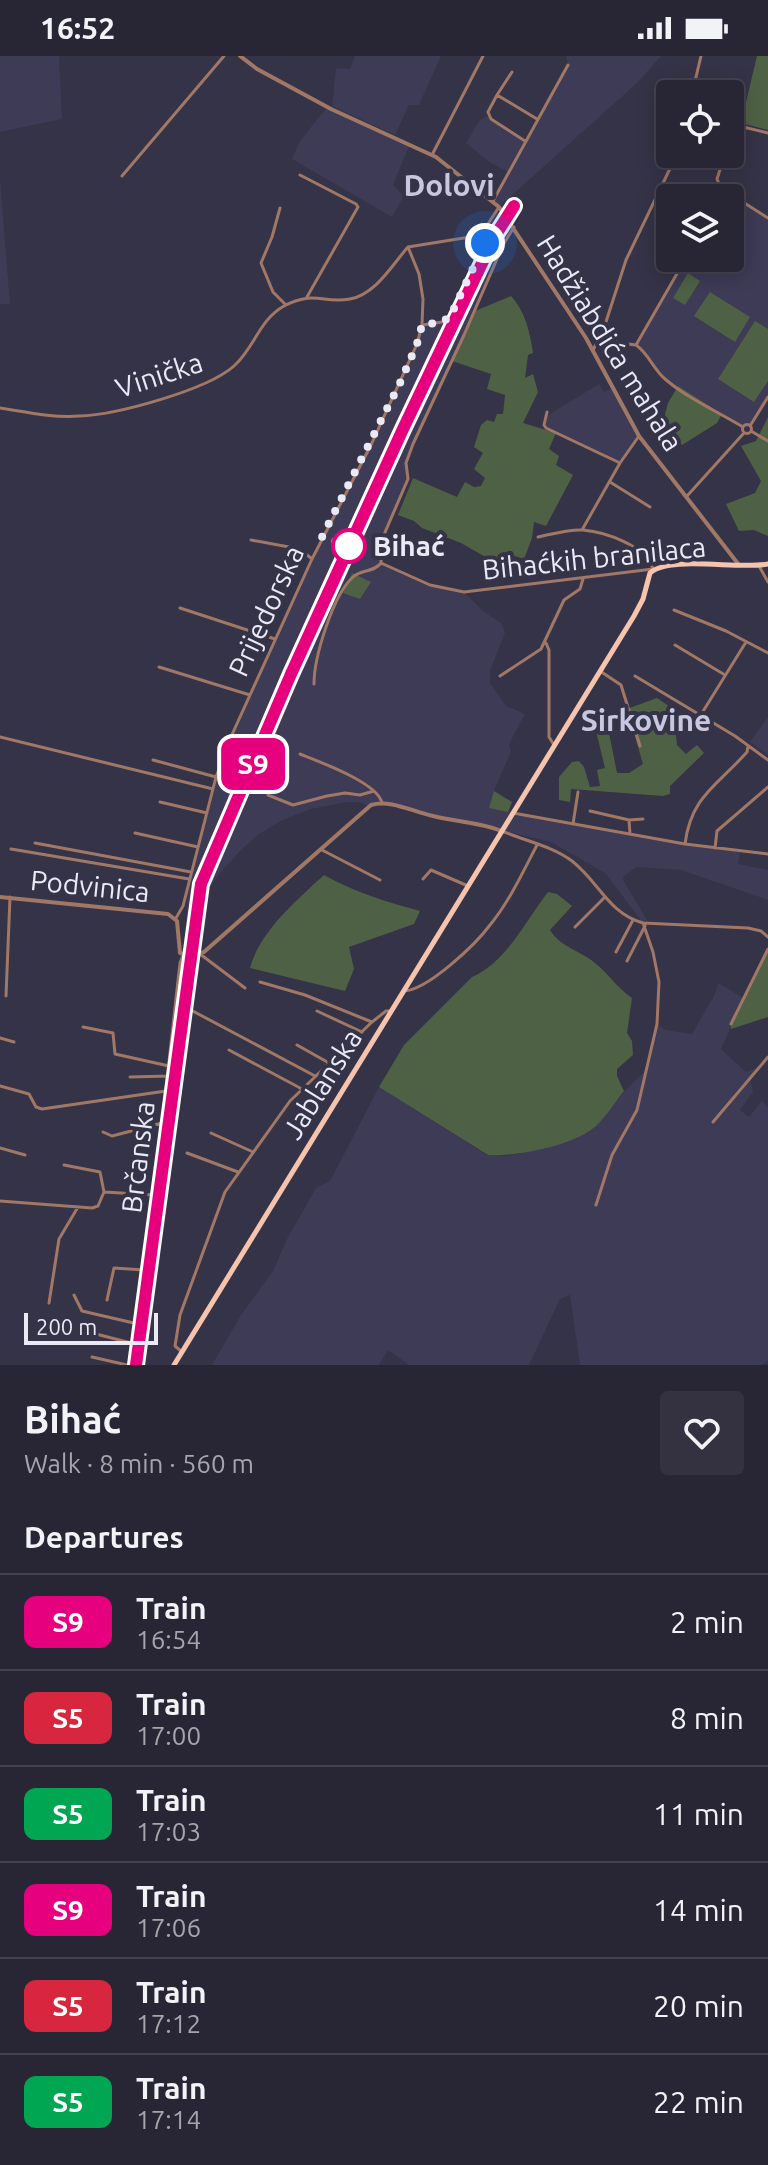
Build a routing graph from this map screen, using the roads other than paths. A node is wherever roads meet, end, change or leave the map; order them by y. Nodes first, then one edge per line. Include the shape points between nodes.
1 (224, 56) edge
2 (240, 56) edge
3 (483, 56) edge
4 (701, 56) edge
5 (568, 65) dead end
6 (512, 72) dead end
7 (695, 80) edge
8 (497, 95) junction
9 (537, 119) junction
10 (744, 127) edge
11 (768, 133) edge
12 (525, 141) junction
13 (432, 155) junction
14 (670, 168) edge
15 (300, 175) dead end
16 (122, 176) dead end
17 (493, 201) junction
18 (744, 203) edge
19 (499, 207) junction
20 (280, 208) dead end
21 (768, 218) edge
22 (514, 227) junction
23 (486, 230) junction
24 (408, 247) junction
25 (678, 272) edge
26 (307, 297) junction
27 (286, 305) junction
28 (422, 325) junction
29 (603, 331) junction
30 (636, 345) junction
31 (593, 350) junction
32 (768, 397) edge
33 (0, 408) edge
34 (547, 412) dead end
35 (743, 427) junction
36 (751, 428) junction
37 (744, 433) junction
38 (639, 436) junction
39 (768, 441) edge
40 (620, 463) junction
41 (610, 482) junction
42 (687, 496) junction
43 (650, 507) dead end
44 (582, 530) junction
45 (538, 537) dead end
46 (251, 540) dead end
47 (312, 559) junction
48 (381, 563) junction
49 (768, 564) edge
50 (740, 566) junction
51 (759, 566) junction
52 (653, 569) junction
53 (583, 579) junction
54 (768, 582) edge
55 (180, 608) dead end
56 (674, 610) dead end
57 (275, 639) junction
58 (546, 642) junction
59 (746, 642) junction
60 (675, 645) dead end
61 (768, 653) edge
62 (159, 667) dead end
63 (600, 671) junction
64 (725, 675) junction
65 (500, 676) dead end
66 (635, 676) dead end
67 (314, 684) dead end
68 (250, 695) junction
69 (701, 714) junction
70 (0, 737) edge
71 (554, 745) junction
72 (640, 746) dead end
73 (748, 746) junction
74 (300, 754) dead end
75 (153, 760) dead end
76 (768, 760) edge
77 (216, 777) junction
78 (272, 782) dead end
79 (768, 787) edge
80 (213, 789) junction
81 (374, 791) junction
82 (578, 792) dead end
83 (160, 802) dead end
84 (382, 803) junction
85 (590, 811) dead end
86 (207, 813) junction
87 (513, 813) junction
88 (643, 819) dead end
89 (629, 820) junction
90 (573, 824) junction
91 (502, 831) junction
92 (135, 833) dead end
93 (630, 834) junction
94 (35, 843) dead end
95 (685, 844) junction
96 (537, 845) junction
97 (198, 847) junction
98 (715, 848) junction
99 (11, 849) dead end
100 (322, 850) junction
101 (768, 854) edge
102 (191, 872) junction
103 (189, 879) junction
104 (423, 879) dead end
105 (380, 880) dead end
106 (468, 886) junction
107 (0, 897) edge
108 (10, 897) junction
109 (605, 897) junction
110 (176, 918) junction
111 (633, 920) junction
112 (644, 924) junction
113 (575, 927) dead end
114 (768, 928) edge
115 (764, 933) junction
116 (768, 937) edge
117 (768, 949) edge
118 (616, 952) dead end
119 (197, 954) junction
120 (183, 955) junction
121 (627, 961) dead end
122 (260, 982) dead end
123 (245, 988) dead end
124 (403, 991) junction
125 (6, 996) dead end
126 (317, 1011) dead end
127 (390, 1011) junction
128 (372, 1022) junction
129 (731, 1024) dead end
130 (83, 1027) dead end
131 (362, 1032) junction
132 (0, 1038) edge
133 (14, 1042) dead end
134 (297, 1045) dead end
135 (229, 1050) dead end
136 (768, 1057) edge
137 (329, 1063) junction
138 (169, 1066) junction
139 (168, 1076) junction
140 (315, 1076) junction
141 (130, 1077) dead end
142 (0, 1086) edge
143 (302, 1089) junction
144 (167, 1091) junction
145 (713, 1122) dead end
146 (162, 1123) junction
147 (103, 1132) dead end
148 (211, 1133) dead end
149 (0, 1148) edge
150 (253, 1152) junction
151 (187, 1153) dead end
152 (25, 1155) dead end
153 (64, 1165) dead end
154 (238, 1172) junction
155 (104, 1192) junction
156 (154, 1195) junction
157 (0, 1201) edge
158 (596, 1205) dead end
159 (78, 1207) junction
160 (144, 1270) junction
161 (74, 1295) dead end
162 (107, 1300) dead end
163 (49, 1303) dead end
164 (138, 1324) junction
165 (96, 1334) dead end
166 (135, 1344) junction
167 (182, 1352) junction
168 (92, 1357) dead end
169 (129, 1365) edge
170 (174, 1365) edge

1 - 16 street
2 - 13 street, Hadžiabdića mahala via 331,109
3 - 13 street
4 - 7 street
5 - 9 street
6 - 8 street
8 - 9 street
8 - 12 street via 488,116
9 - 12 street
10 - 11 street
12 - 17 street
13 - 17 street, Hadžiabdića mahala
14 - 29 street via 623,267
15 - 26 street via 358,207
17 - 19 street, Hadžiabdića mahala
18 - 21 street
19 - 22 street, Hadžiabdića mahala
19 - 23 street
20 - 27 street via 261,263 273,292
22 - 31 street, Hadžiabdića mahala
22 - 48 street via 413,444 406,463 408,479 383,537
23 - 24 street
23 - 28 street via 485,243 450,317
24 - 26 street, Vinička via 358,296
24 - 28 street, Prijedorska via 419,274
25 - 30 street
26 - 27 street, Vinička
27 - 33 street, Vinička via 265,320 237,363 201,385 95,415 62,417
28 - 47 street, Prijedorska via 400,383
29 - 30 street via 619,343
29 - 31 street
30 - 35 street via 668,382
31 - 38 street, Hadžiabdića mahala
32 - 36 street
34 - 40 street via 546,428
35 - 36 street
35 - 37 street
36 - 37 street
36 - 39 street
37 - 42 street
38 - 40 street
38 - 42 street, Hadžiabdića mahala
40 - 41 street
41 - 43 street
41 - 44 street
42 - 50 street, Hadžiabdića mahala
44 - 45 street
44 - 52 street via 619,540 647,557
46 - 47 street via 300,549
47 - 57 street, Prijedorska
48 - 53 street, Bihaćkih branilaca via 418,581 464,592
48 - 67 street via 354,576 343,593 316,654
49 - 51 main road, Bihaćkih branilaca
50 - 51 main road, Bihaćkih branilaca
50 - 52 main road, Bihaćkih branilaca
51 - 54 street
52 - 53 street, Bihaćkih branilaca
52 - 63 main road, Jablanska via 639,607
53 - 58 street via 580,589 564,600
55 - 57 street
56 - 59 street
57 - 68 street, Prijedorska
58 - 65 street
58 - 71 street via 549,737
59 - 61 street
59 - 64 street
60 - 64 street
62 - 68 street
63 - 71 main road, Jablanska
63 - 72 street via 621,685
64 - 69 street
66 - 69 street
68 - 77 street, Prijedorska
69 - 73 street
70 - 80 street
71 - 87 main road, Jablanska
73 - 76 street
73 - 95 street via 692,813
74 - 81 street
75 - 77 street
77 - 80 street, Prijedorska
78 - 81 street via 268,795 289,805
79 - 98 street via 717,831
80 - 86 street, Prijedorska
81 - 84 street
82 - 90 street
83 - 86 street
84 - 91 street
84 - 100 street via 371,805
85 - 89 street
86 - 97 street, Prijedorska
87 - 90 street
87 - 91 main road, Jablanska
88 - 89 street
89 - 93 street
90 - 93 street
91 - 96 street
91 - 106 main road, Jablanska
92 - 97 street
93 - 95 street
94 - 102 street
95 - 98 street
96 - 109 street via 570,860
96 - 124 street via 490,926 445,970
97 - 102 street, Prijedorska
98 - 101 street
99 - 103 street
100 - 105 street
100 - 119 street
102 - 103 street, Prijedorska
103 - 110 street, Prijedorska
104 - 106 street via 429,869
106 - 124 main road, Jablanska
107 - 108 street, Podvinica
108 - 110 street, Podvinica
108 - 125 street
109 - 111 street
109 - 113 street
110 - 120 street, Prijedorska
111 - 112 street
111 - 118 street
112 - 115 street via 712,924
112 - 121 street
112 - 158 street via 659,982 657,1024 637,1110 612,1155
114 - 115 street
115 - 116 street
117 - 129 street
119 - 120 street
119 - 123 street
119 - 140 street via 189,1009
120 - 138 street, Brčanska
122 - 128 street
124 - 127 main road, Jablanska
126 - 131 street
127 - 128 street
127 - 167 main road, Jablanska
128 - 131 street
130 - 138 street via 113,1033 115,1054
131 - 137 street
132 - 133 street
134 - 137 street
135 - 143 street
136 - 145 street
137 - 140 street
138 - 139 street, Brčanska
139 - 141 street
139 - 144 street, Brčanska
140 - 143 street
142 - 144 street via 29,1094 42,1109
143 - 150 street
144 - 146 street, Brčanska
146 - 147 street via 112,1136
146 - 156 street, Brčanska
148 - 150 street
149 - 152 street
150 - 154 street
151 - 154 street
153 - 155 street via 100,1172
154 - 167 street via 225,1192 180,1315 175,1346
155 - 156 street
155 - 159 street via 95,1207
156 - 160 street, Brčanska
157 - 159 street
159 - 163 street via 59,1239
160 - 162 street via 114,1268
160 - 164 street, Brčanska
161 - 164 street via 82,1311
164 - 166 street, Brčanska
165 - 166 street
166 - 169 street, Brčanska
167 - 170 main road, Jablanska
168 - 169 street

